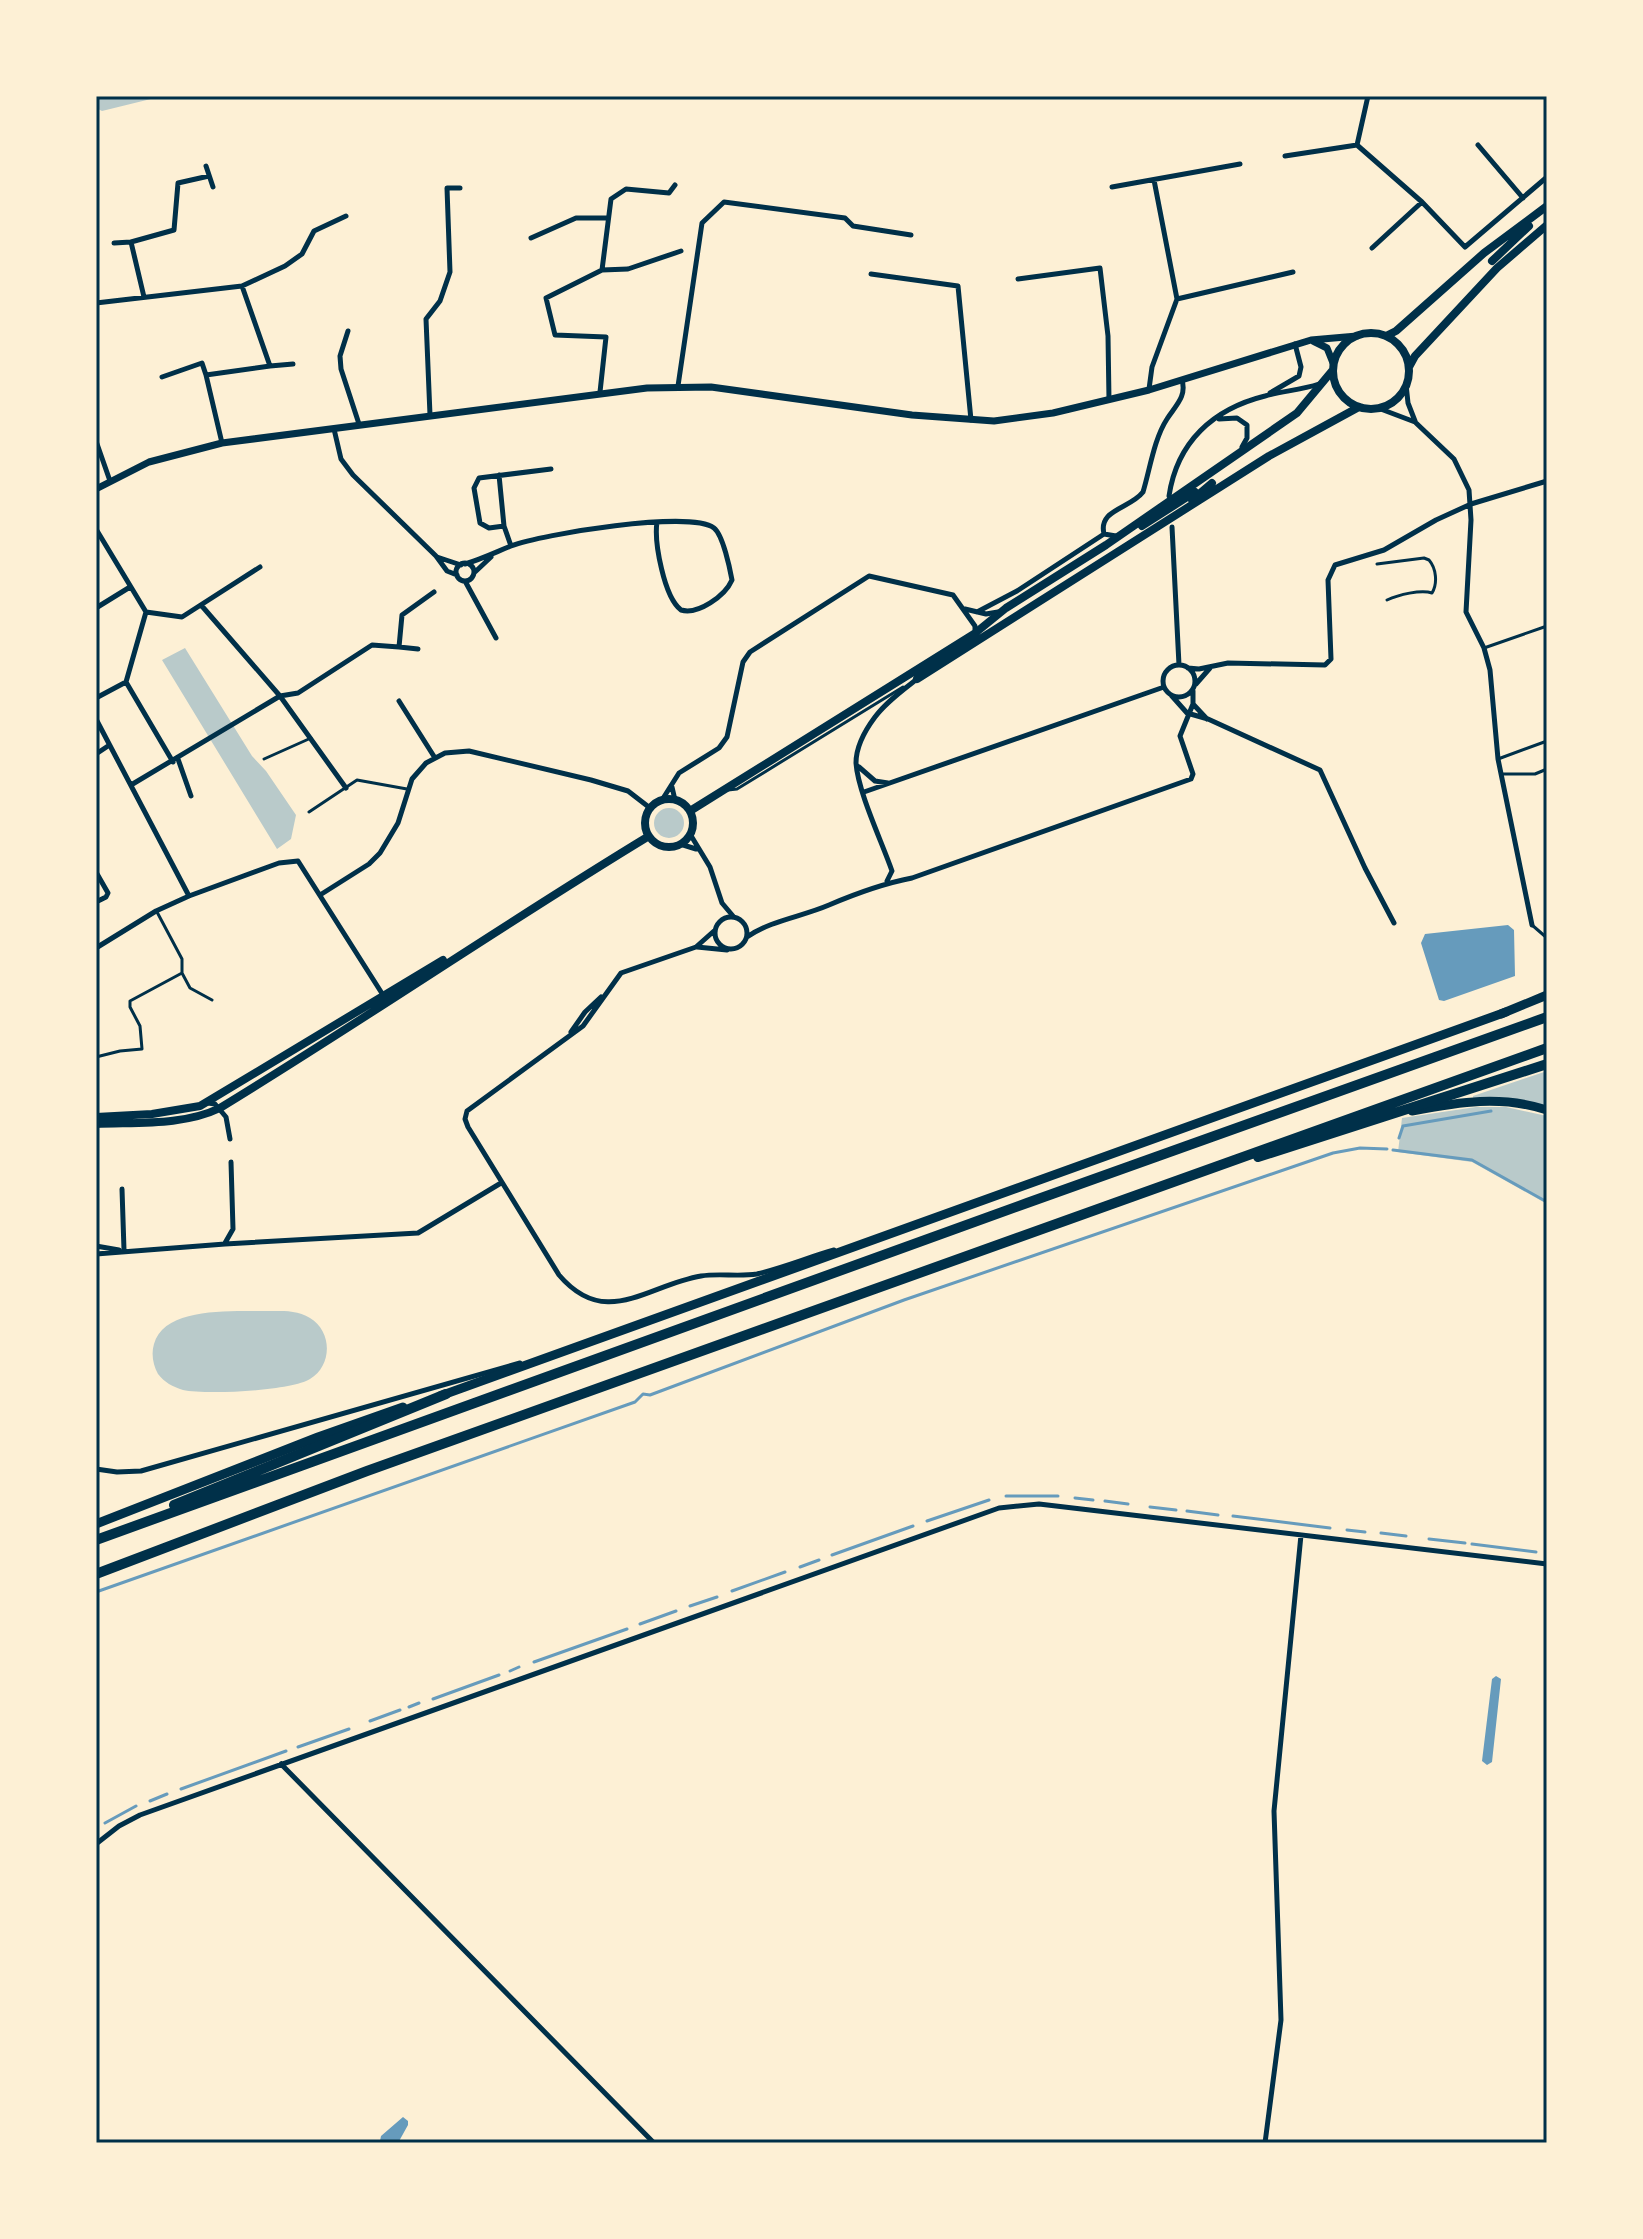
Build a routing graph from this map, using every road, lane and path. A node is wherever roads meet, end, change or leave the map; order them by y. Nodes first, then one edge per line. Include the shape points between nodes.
1 (1368, 96) edge
2 (1357, 145) junction
3 (1478, 145) dead end
4 (1285, 156) dead end
5 (1240, 164) dead end
6 (206, 166) dead end
7 (209, 176) junction
8 (1547, 177) edge
9 (1154, 180) junction
10 (675, 185) dead end
11 (213, 187) dead end
12 (1112, 187) dead end
13 (460, 188) dead end
14 (1523, 198) junction
15 (1422, 202) junction
16 (1547, 208) edge
17 (346, 216) dead end
18 (608, 218) junction
19 (1547, 222) edge
20 (911, 235) dead end
21 (531, 238) dead end
22 (131, 242) junction
23 (114, 243) dead end
24 (1372, 248) dead end
25 (681, 251) dead end
26 (602, 270) junction
27 (1293, 272) dead end
28 (871, 274) dead end
29 (1018, 279) dead end
30 (242, 286) junction
31 (144, 297) junction
32 (1177, 299) junction
33 (96, 303) edge
34 (348, 331) dead end
35 (1357, 336) junction
36 (1390, 338) junction
37 (1311, 340) junction
38 (1295, 344) junction
39 (293, 364) dead end
40 (270, 366) junction
41 (1332, 367) junction
42 (1408, 368) junction
43 (206, 375) junction
44 (162, 377) dead end
45 (1182, 380) junction
46 (1324, 382) junction
47 (1406, 384) junction
48 (678, 386) junction
49 (1149, 390) junction
50 (600, 392) junction
51 (1264, 396) junction
52 (1109, 400) junction
53 (1359, 407) junction
54 (1378, 408) junction
55 (430, 415) junction
56 (1214, 420) junction
57 (971, 421) junction
58 (1415, 422) junction
59 (359, 424) junction
60 (334, 428) junction
61 (96, 441) edge
62 (222, 443) junction
63 (1236, 456) junction
64 (551, 469) dead end
65 (499, 475) junction
66 (110, 481) junction
67 (1547, 481) edge
68 (96, 489) edge
69 (1169, 496) dead end
70 (1471, 504) junction
71 (657, 522) junction
72 (504, 526) junction
73 (1172, 527) dead end
74 (96, 529) edge
75 (1104, 534) junction
76 (1117, 536) junction
77 (1106, 545) junction
78 (511, 546) junction
79 (436, 556) junction
80 (491, 556) junction
81 (463, 564) junction
82 (1377, 564) dead end
83 (260, 567) dead end
84 (474, 572) junction
85 (457, 575) junction
86 (1078, 575) junction
87 (465, 581) junction
88 (130, 587) junction
89 (434, 592) dead end
90 (1387, 600) dead end
91 (201, 605) junction
92 (96, 608) edge
93 (1006, 608) junction
94 (964, 609) junction
95 (146, 612) junction
96 (977, 612) junction
97 (1005, 622) junction
98 (1547, 626) edge
99 (974, 634) junction
100 (496, 638) dead end
101 (399, 647) junction
102 (1484, 648) junction
103 (418, 649) dead end
104 (1179, 665) junction
105 (1211, 667) junction
106 (1188, 668) junction
107 (917, 679) junction
108 (126, 682) junction
109 (1164, 687) junction
110 (1194, 687) junction
111 (1171, 695) junction
112 (280, 696) junction
113 (96, 698) edge
114 (399, 701) dead end
115 (1193, 704) junction
116 (1190, 714) junction
117 (96, 719) edge
118 (1208, 719) junction
119 (311, 737) junction
120 (1547, 741) edge
121 (108, 746) junction
122 (96, 754) edge
123 (435, 758) junction
124 (264, 759) dead end
125 (1498, 759) junction
126 (176, 761) junction
127 (856, 764) junction
128 (1547, 769) edge
129 (1501, 774) junction
130 (888, 783) junction
131 (131, 785) junction
132 (672, 786) junction
133 (346, 788) junction
134 (408, 789) junction
135 (722, 790) junction
136 (864, 792) junction
137 (191, 796) dead end
138 (662, 800) junction
139 (675, 800) junction
140 (650, 808) junction
141 (690, 811) junction
142 (309, 812) dead end
143 (690, 834) junction
144 (649, 836) junction
145 (680, 844) junction
146 (697, 849) junction
147 (96, 872) edge
148 (886, 882) junction
149 (320, 895) junction
150 (189, 896) junction
151 (96, 902) edge
152 (722, 903) junction
153 (156, 911) junction
154 (734, 917) junction
155 (745, 923) junction
156 (1394, 923) dead end
157 (717, 924) junction
158 (1532, 925) joint
159 (761, 928) junction
160 (714, 931) junction
161 (747, 937) junction
162 (1547, 938) edge
163 (475, 943) junction
164 (696, 947) junction
165 (96, 948) edge
166 (735, 949) junction
167 (182, 973) junction
168 (383, 995) junction
169 (1547, 996) edge
170 (212, 1000) dead end
171 (1547, 1017) edge
172 (1547, 1048) edge
173 (96, 1057) edge
174 (1547, 1064) edge
175 (207, 1103) junction
176 (220, 1108) junction
177 (1547, 1110) edge
178 (1394, 1115) junction
179 (96, 1117) edge
180 (96, 1124) edge
181 (230, 1136) dead end
182 (231, 1162) dead end
183 (1187, 1177) junction
184 (501, 1183) junction
185 (122, 1189) dead end
186 (889, 1234) junction
187 (225, 1244) junction
188 (96, 1246) edge
189 (124, 1250) junction
190 (96, 1254) edge
191 (563, 1351) junction
192 (446, 1394) junction
193 (96, 1469) edge
194 (96, 1524) edge
195 (1301, 1535) junction
196 (96, 1539) edge
197 (1547, 1564) edge
198 (96, 1574) edge
199 (281, 1764) junction
200 (96, 1844) edge
201 (654, 2143) edge
202 (1265, 2143) edge

1 - 2 street
2 - 4 street
2 - 15 street
3 - 14 street
5 - 9 street
6 - 7 street
7 - 11 street
7 - 22 street via 178,183 174,230
8 - 14 street
9 - 12 street
9 - 32 street
10 - 18 street via 669,193 626,189 611,199
13 - 55 street via 447,188 450,272 440,301 426,319
14 - 15 street via 1465,247
15 - 24 street
16 - 19 main road via 1492,261
16 - 36 main road via 1484,253
17 - 30 street via 314,231 302,254 285,266
18 - 21 street via 576,218
18 - 26 street
19 - 42 main road via 1497,268
20 - 48 street via 853,226 845,218 724,202 702,223
22 - 23 street
22 - 31 street
25 - 26 street via 628,269
26 - 50 street via 546,298 555,335 606,337
27 - 32 street
28 - 57 street via 958,286
29 - 52 street via 1100,268
30 - 31 street
30 - 40 street
31 - 33 street
32 - 49 street
34 - 59 street via 341,369
35 - 36 main road
35 - 37 street
35 - 41 main road via 1347,341
36 - 42 main road
37 - 38 street
37 - 41 street via 1327,348
38 - 45 street
38 - 51 street via 1299,376
39 - 40 street
40 - 43 street
41 - 46 main road
41 - 53 main road via 1334,385
42 - 47 main road
43 - 44 street via 202,363
43 - 62 street
45 - 49 street
45 - 75 street via 1182,399 1165,422 1143,492 1106,516
46 - 51 street
46 - 63 main road via 1297,413
47 - 54 main road via 1396,401
47 - 58 street
48 - 50 street
48 - 57 street
49 - 52 street
50 - 55 street
51 - 56 street
52 - 57 street via 1028,417
53 - 54 main road
53 - 86 main road via 1269,456
54 - 58 street
55 - 59 street
56 - 63 street via 1237,418 1247,425 1247,438
56 - 69 street via 1183,451
58 - 70 street via 1454,459
59 - 60 street
60 - 62 street
60 - 79 street via 341,459
61 - 66 street
62 - 66 street via 149,462
63 - 76 main road
64 - 65 street
65 - 72 street
65 - 72 street via 479,478 474,488 483,526
66 - 68 street
67 - 70 street
70 - 102 street via 1466,612
70 - 105 street via 1384,550 1332,568 1331,659 1325,665
71 - 71 street via 654,538 672,599 681,610 694,612 723,593 732,580 718,533 704,524
71 - 78 street via 559,533
72 - 78 street
73 - 104 street
74 - 88 street
75 - 76 street
75 - 96 street
76 - 77 main road
77 - 86 main road via 1212,483
77 - 93 main road
78 - 80 street
79 - 81 street
79 - 85 street
80 - 81 street
80 - 84 street
81 - 84 street
81 - 85 street
82 - 90 lane via 1424,558 1433,567 1432,593
83 - 91 street
84 - 87 street
85 - 87 street
86 - 97 main road
87 - 100 street
88 - 92 street
88 - 95 street
89 - 101 street via 402,615
91 - 95 street via 182,617
91 - 112 street
93 - 96 street
93 - 99 main road
94 - 96 street
94 - 99 street
94 - 132 street via 949,593 874,575 864,579 750,652 743,662 727,737 679,773
95 - 108 street
97 - 99 main road
97 - 107 main road
98 - 102 lane
99 - 135 main road
101 - 103 street
101 - 112 street via 372,645 298,693
102 - 125 street
104 - 106 street
104 - 109 street via 1165,674
105 - 106 street
105 - 110 street
106 - 110 street
107 - 127 street via 876,714
107 - 135 lane via 737,789
108 - 113 street
108 - 126 street
109 - 111 street
109 - 130 street
110 - 111 street via 1185,697
110 - 115 street
111 - 116 street
112 - 119 street
112 - 126 street
114 - 123 street
115 - 116 street
115 - 118 street
116 - 118 street
116 - 148 street via 1180,736 1191,779 912,878
117 - 121 street
118 - 156 street via 1320,770
119 - 124 lane
119 - 133 street
120 - 125 lane
121 - 122 street
121 - 131 street
123 - 134 street via 418,770
123 - 140 street via 459,751 479,753 621,788
125 - 129 street
126 - 131 street
126 - 137 street
127 - 130 street via 875,781
127 - 136 street
128 - 129 lane
129 - 158 street
130 - 136 street
131 - 150 street
132 - 138 street
132 - 139 street
133 - 134 lane via 364,780
133 - 142 lane
134 - 149 street via 398,823 380,853
135 - 141 main road
136 - 148 street via 892,871
138 - 139 main road
138 - 140 main road
139 - 141 main road
140 - 144 main road via 645,822
141 - 143 main road
143 - 145 main road
143 - 146 street
144 - 145 main road via 660,845
144 - 163 main road
145 - 146 street
146 - 152 street via 710,867
147 - 151 street via 108,893
148 - 159 street
149 - 150 street via 298,861
149 - 168 street
150 - 153 street
152 - 154 street
152 - 157 street
153 - 165 street
153 - 167 lane via 182,959
154 - 155 street
154 - 157 street
155 - 159 street
155 - 161 street
157 - 160 street
158 - 162 lane
159 - 161 street
160 - 164 street
160 - 166 street via 722,946
161 - 166 street
163 - 168 main road
163 - 176 main road
164 - 166 street
164 - 184 street via 627,969 614,979 590,1019 467,1111 468,1127
167 - 170 lane via 190,988
167 - 173 lane via 130,1001 142,1049
168 - 175 main road
169 - 186 main road
171 - 196 highway
172 - 183 highway
174 - 178 highway
175 - 176 street
175 - 179 main road via 182,1111
176 - 180 main road via 180,1119
176 - 181 street
177 - 178 main road via 1484,1100
178 - 183 highway
182 - 187 street via 233,1229
183 - 198 highway via 367,1471
184 - 186 street via 559,1275 586,1298 599,1301 618,1303 702,1275 757,1274
184 - 187 street via 415,1234
185 - 189 street
186 - 191 main road
187 - 189 street
188 - 189 street
189 - 190 street
191 - 192 main road
191 - 193 street via 141,1471
192 - 194 main road via 332,1432
192 - 196 highway
195 - 197 street
195 - 199 street via 1039,1504 999,1508
195 - 202 street via 1274,1811 1281,2020
199 - 200 street via 140,1815
199 - 201 street

